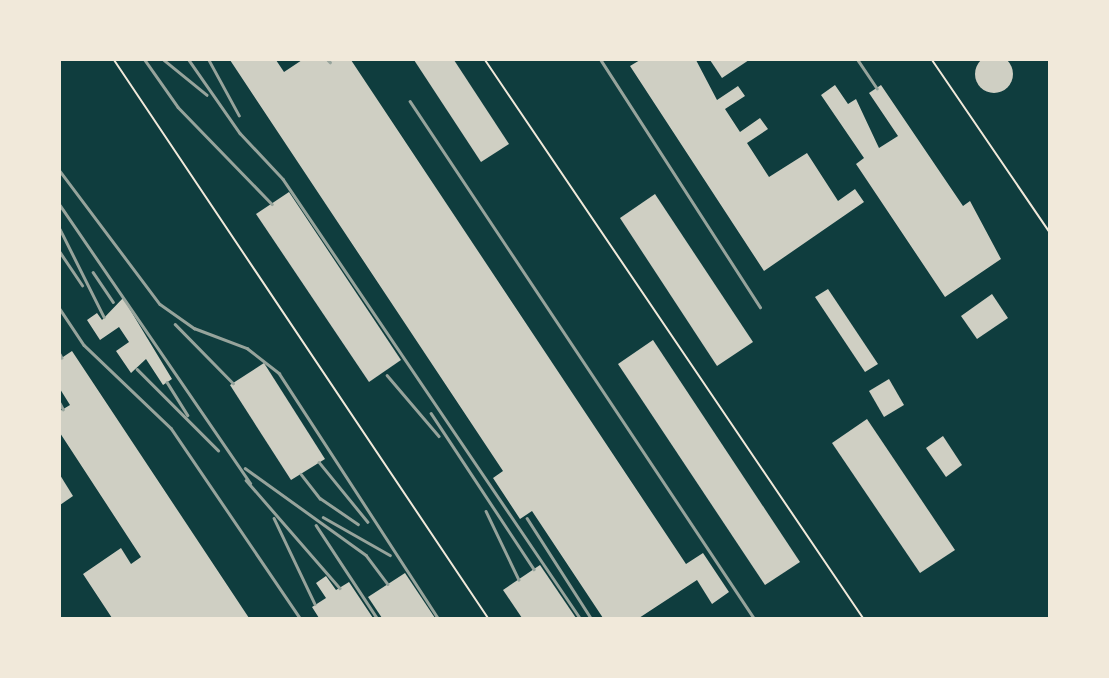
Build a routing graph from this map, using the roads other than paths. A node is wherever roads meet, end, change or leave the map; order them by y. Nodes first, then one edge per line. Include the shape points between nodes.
1 (114, 60) edge
2 (485, 60) edge
3 (932, 60) edge
4 (1049, 233) edge
5 (488, 618) edge
6 (863, 618) edge

1 - 5 lane
2 - 6 lane
3 - 4 lane

